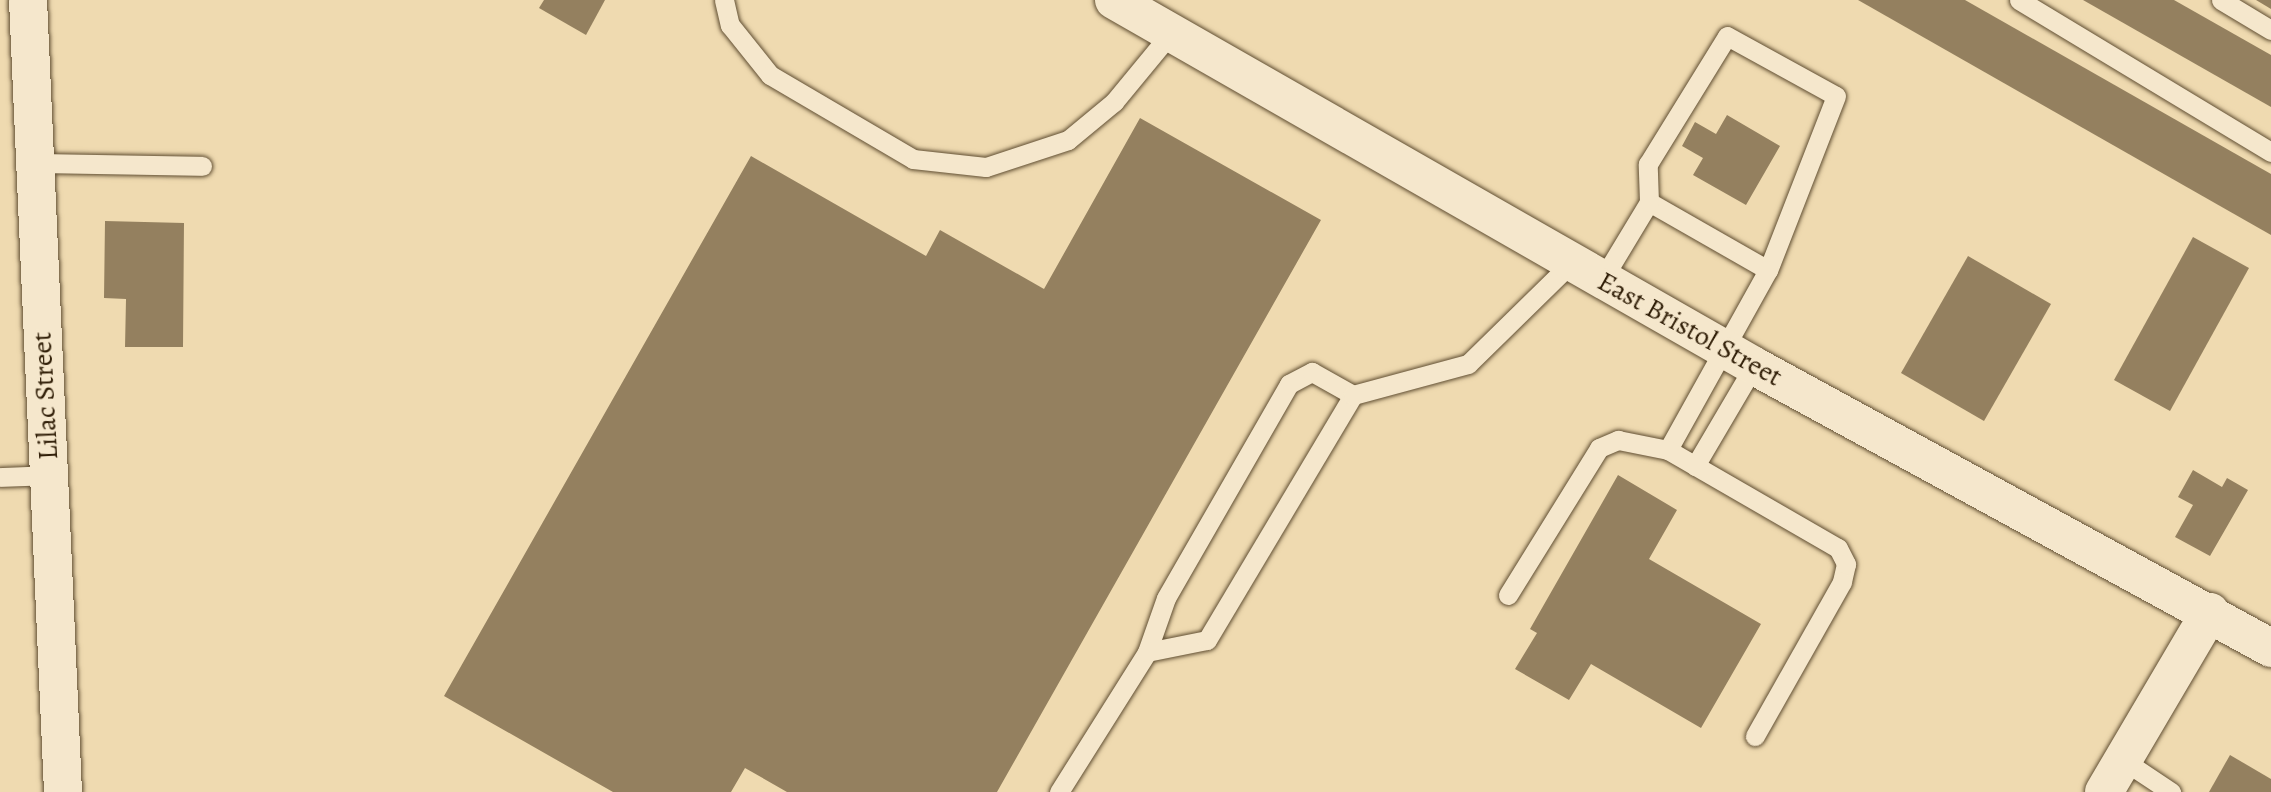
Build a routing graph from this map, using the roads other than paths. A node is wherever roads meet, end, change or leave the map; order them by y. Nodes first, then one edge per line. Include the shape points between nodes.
1 (28, 0) edge
2 (724, 0) edge
3 (1114, 0) edge
4 (2019, 0) edge
5 (2221, 0) edge
6 (2271, 30) edge
7 (1170, 34) junction
8 (2271, 152) edge
9 (17, 164) edge
10 (202, 166) dead end
11 (1649, 202) junction
12 (1768, 270) junction
13 (1587, 272) junction
14 (1740, 358) junction
15 (1353, 395) junction
16 (1668, 450) junction
17 (1695, 466) junction
18 (49, 475) junction
19 (0, 477) edge
20 (1508, 594) dead end
21 (2210, 612) junction
22 (2271, 649) edge
23 (1147, 652) junction
24 (1755, 736) dead end
25 (2123, 760) junction
26 (63, 792) edge
27 (1059, 792) edge
28 (2104, 792) edge
29 (2171, 792) edge

1 - 9 main road, Lilac Street
2 - 7 lane via 730,25 770,75 913,159 986,167 1068,140 1114,102
3 - 7 main road, East Bristol Street
4 - 8 lane
5 - 6 lane
7 - 13 main road, East Bristol Street
9 - 10 lane
9 - 18 main road, Lilac Street
11 - 12 lane
11 - 12 lane via 1648,164 1727,36 1836,96
11 - 13 lane
12 - 14 lane
13 - 14 main road, East Bristol Street
13 - 15 lane via 1468,364
14 - 16 lane
14 - 17 lane
14 - 21 main road, East Bristol Street
15 - 23 lane via 1207,640
15 - 23 lane via 1312,372 1289,384 1166,598
16 - 17 lane
16 - 20 lane via 1618,439 1599,448
17 - 24 lane via 1838,548 1846,564 1842,582
18 - 19 lane
18 - 26 main road, Lilac Street
21 - 22 main road, East Bristol Street
21 - 25 main road
23 - 27 lane
25 - 28 main road
25 - 29 lane

